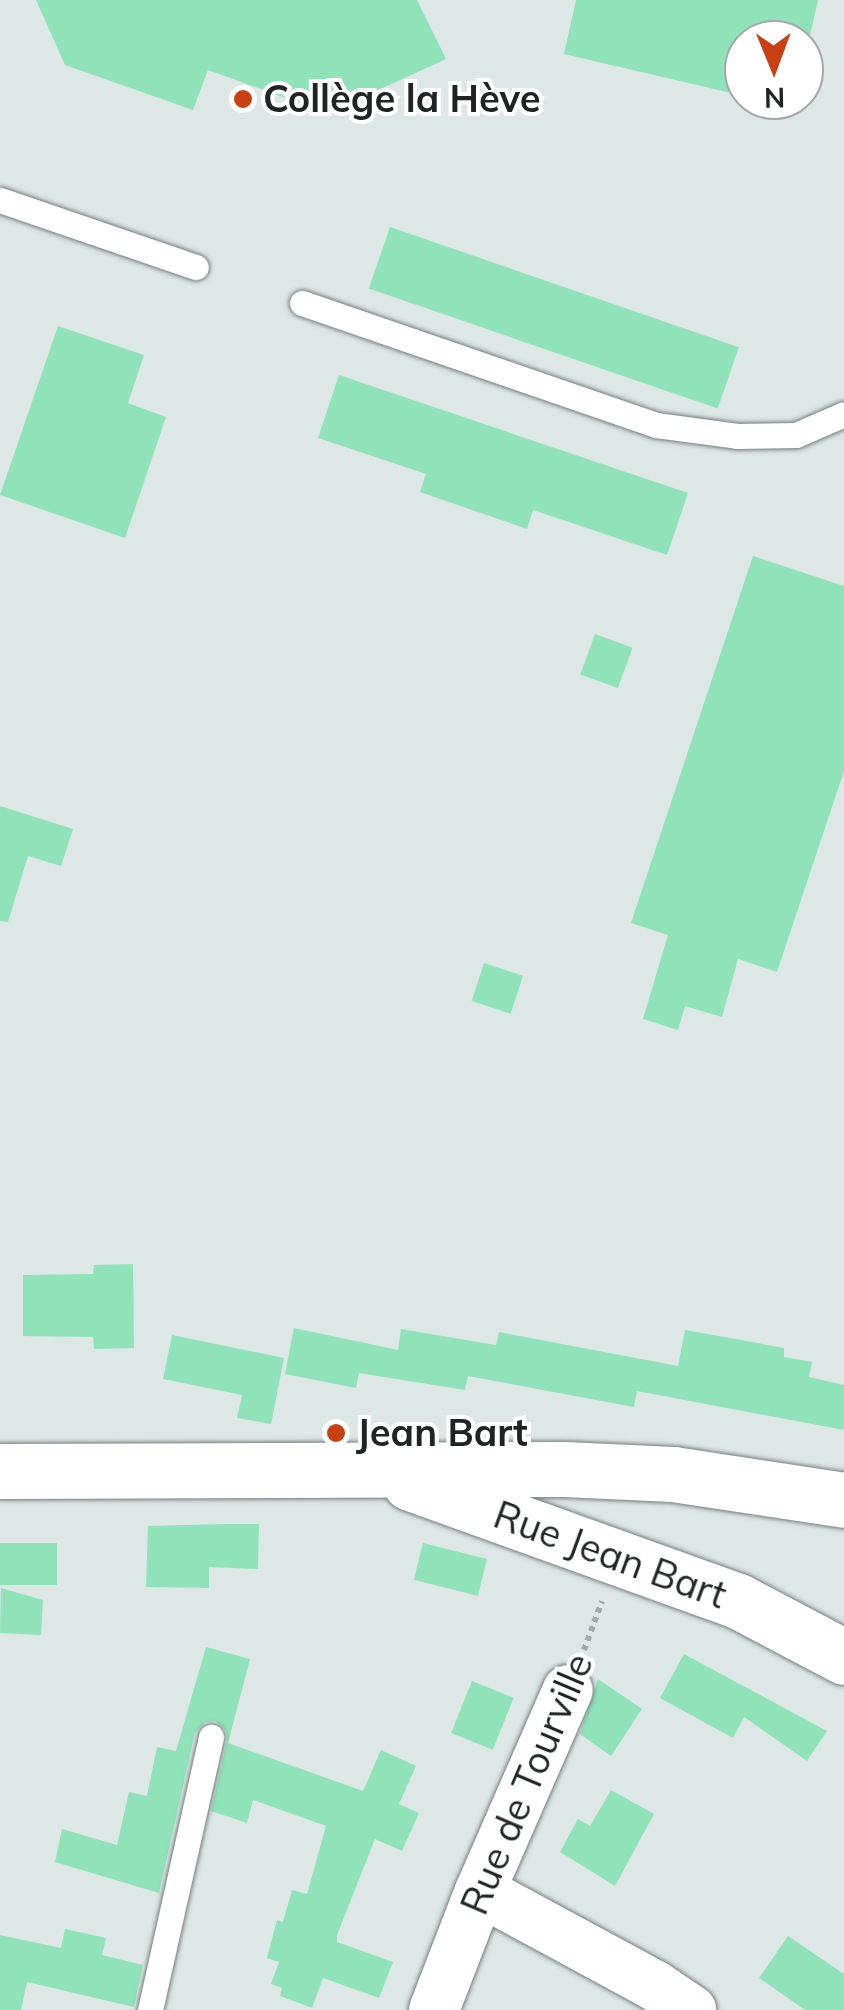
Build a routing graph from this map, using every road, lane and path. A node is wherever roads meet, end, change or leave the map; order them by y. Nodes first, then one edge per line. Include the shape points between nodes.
1 (0, 200) edge
2 (196, 268) dead end
3 (302, 303) dead end
4 (844, 414) edge
5 (369, 1469) junction
6 (525, 1469) junction
7 (0, 1471) edge
8 (844, 1500) edge
9 (528, 1525) junction
10 (618, 1557) junction
11 (844, 1657) edge
12 (568, 1690) joint
13 (211, 1738) dead end
14 (480, 1891) junction
15 (150, 2010) edge
16 (434, 2010) edge
17 (691, 2010) edge

1 - 2 lane
3 - 4 lane via 656,425 738,436 796,435
5 - 6 street
5 - 7 street
5 - 9 street, Rue Jean Bart
6 - 8 street via 673,1474
6 - 9 street via 518,1507
9 - 10 street, Rue Jean Bart
10 - 11 street, Rue Jean Bart via 738,1600
10 - 12 path, Rue de Tourville
12 - 14 street, Rue de Tourville
13 - 15 lane
14 - 16 street, Rue de Tourville
14 - 17 street

